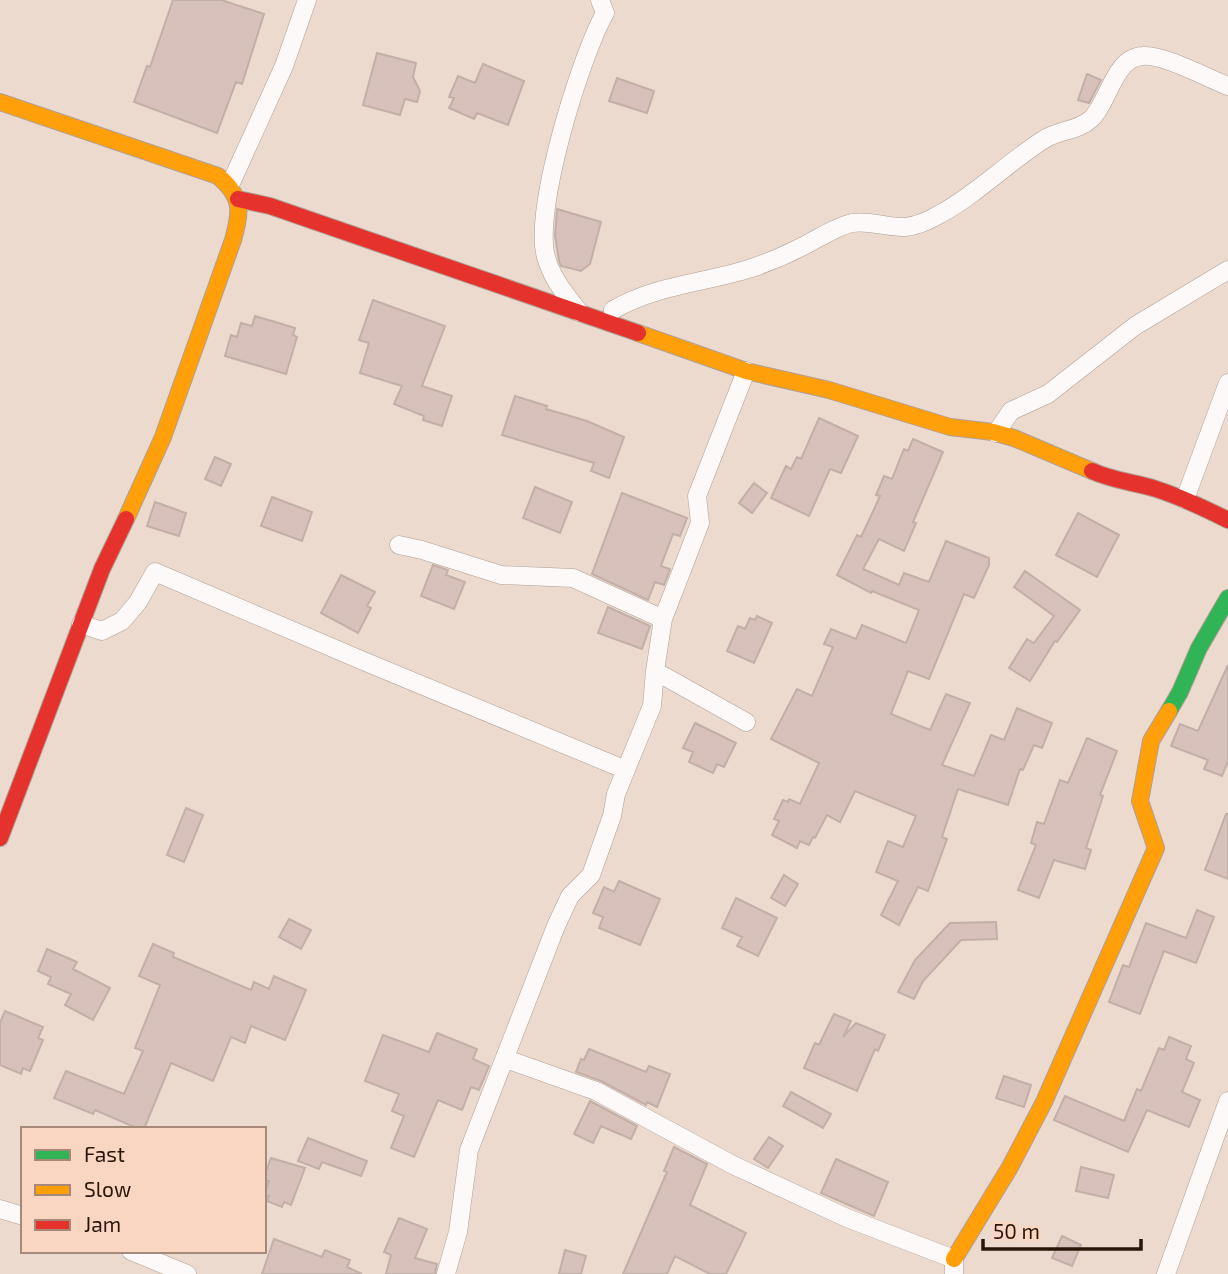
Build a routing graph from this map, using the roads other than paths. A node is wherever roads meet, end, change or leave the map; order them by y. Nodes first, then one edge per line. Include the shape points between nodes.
1 (307, 0) edge
2 (600, 0) edge
3 (1228, 86) edge
4 (0, 102) edge
5 (234, 192) junction
6 (1228, 270) edge
7 (614, 310) dead end
8 (579, 312) junction
9 (746, 371) junction
10 (1228, 383) edge
11 (996, 433) junction
12 (1185, 499) junction
13 (1228, 520) edge
14 (399, 545) dead end
15 (1228, 598) edge
16 (663, 619) junction
17 (81, 624) junction
18 (655, 671) junction
19 (746, 722) dead end
20 (626, 770) junction
21 (9, 794) edge
22 (0, 838) edge
23 (506, 1059) junction
24 (1228, 1101) edge
25 (0, 1209) edge
26 (21, 1215) edge
27 (136, 1253) edge
28 (954, 1266) edge
29 (187, 1274) edge
30 (446, 1274) edge
31 (1166, 1274) edge

1 - 5 street
2 - 8 street via 605,13 559,143 543,241 557,285
3 - 7 street via 1156,57 1133,58 1090,120 1044,139 939,215 904,227 849,224 747,269 661,291
4 - 5 street via 218,176
5 - 8 street
5 - 17 street via 239,217 233,240 163,437
6 - 11 street via 1135,326 1048,394 1012,411
8 - 9 street
9 - 11 street via 829,390 927,421
9 - 16 street via 697,496 700,523
10 - 12 street
11 - 12 street via 1112,480
12 - 13 street
14 - 16 street via 500,575 573,578
15 - 28 street via 1151,741 1140,801 1156,848 1044,1102
16 - 18 street
17 - 20 street via 102,631 122,621 155,572
17 - 21 street
18 - 19 street
18 - 20 street via 652,706
20 - 23 street via 591,875 565,906
21 - 22 street
23 - 28 street via 596,1091 733,1165
23 - 30 street via 469,1150 458,1232
24 - 31 street
25 - 26 street
27 - 29 street

